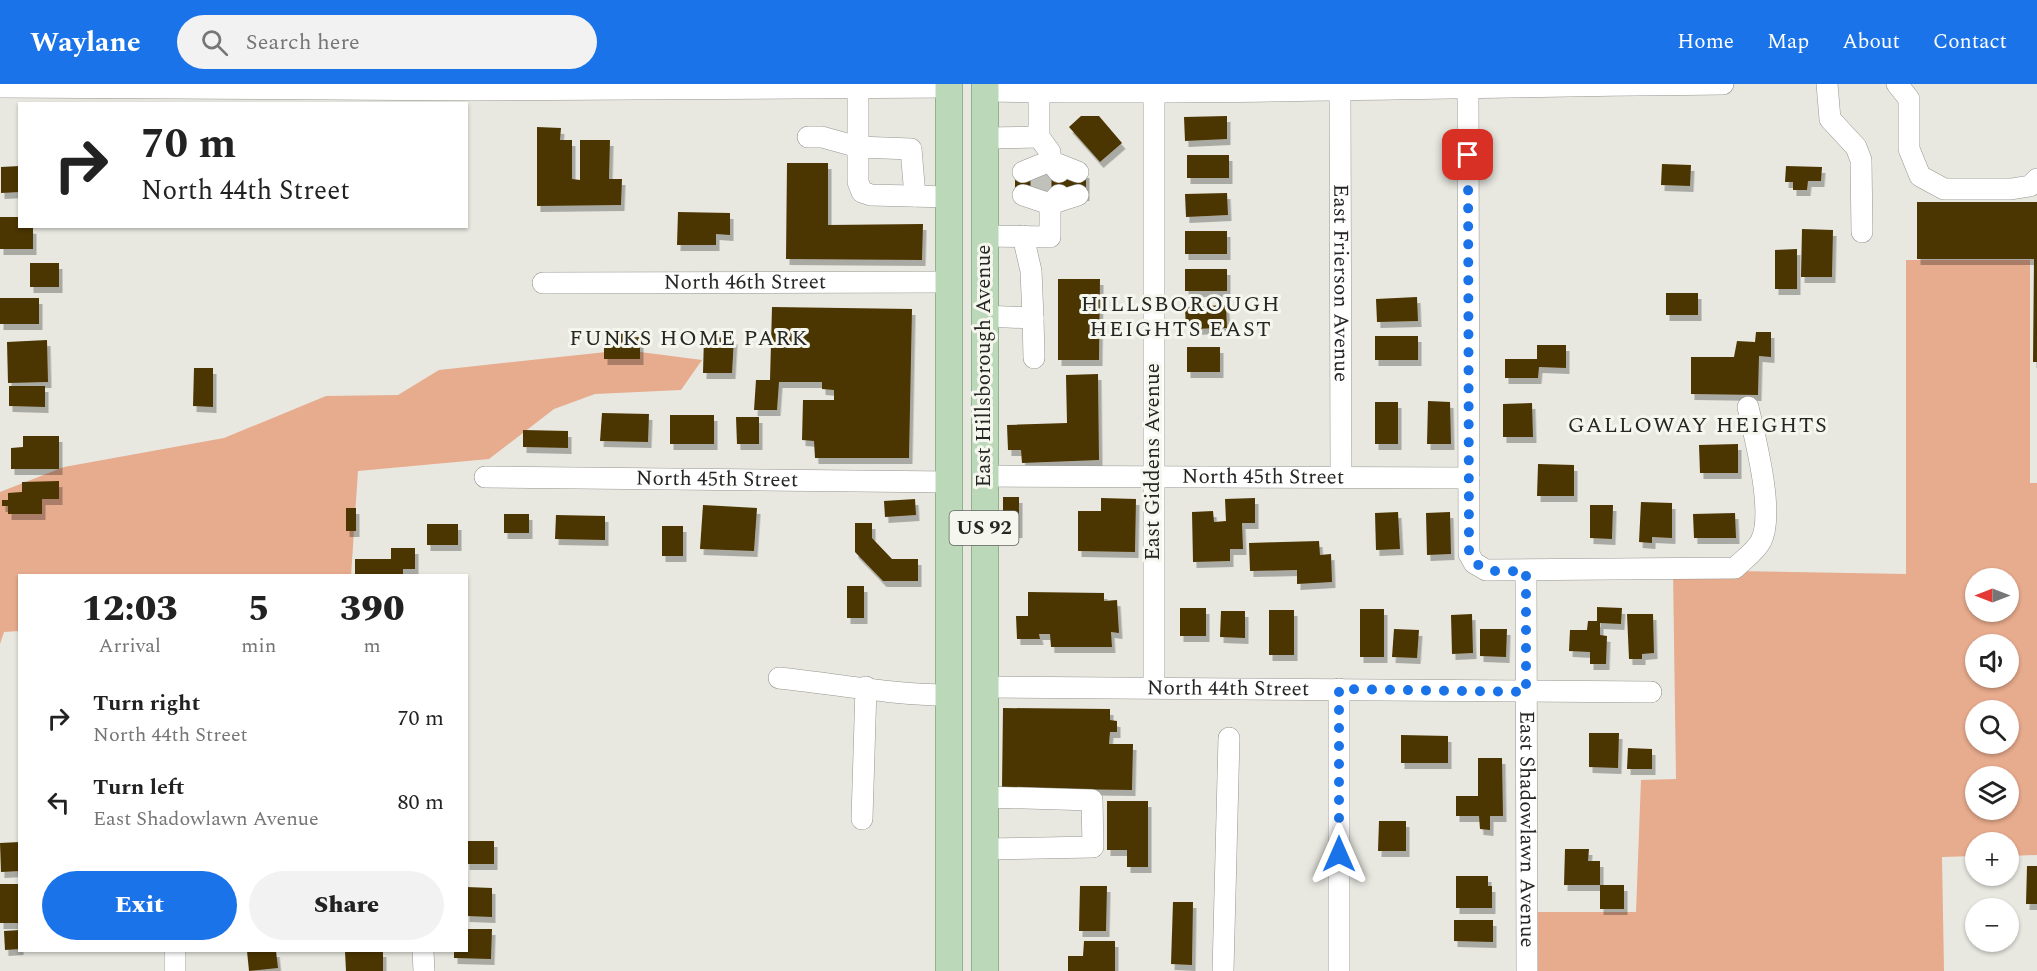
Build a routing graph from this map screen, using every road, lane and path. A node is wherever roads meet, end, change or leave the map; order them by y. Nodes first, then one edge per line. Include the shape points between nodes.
1 (1700, 84) edge
2 (1723, 84) edge
3 (1827, 84) edge
4 (1897, 84) edge
5 (949, 85) edge
6 (1468, 85) edge
7 (869, 86) edge
8 (983, 86) edge
9 (0, 87) edge
10 (473, 87) edge
11 (538, 87) edge
12 (1340, 88) junction
13 (1039, 92) junction
14 (1154, 93) junction
15 (808, 137) dead end
16 (1039, 137) junction
17 (985, 138) junction
18 (858, 147) junction
19 (1050, 169) tunnel mouth
20 (2037, 179) edge
21 (915, 196) junction
22 (949, 197) junction
23 (1050, 197) tunnel mouth
24 (1862, 232) dead end
25 (985, 236) junction
26 (1023, 236) junction
27 (949, 282) junction
28 (543, 283) dead end
29 (984, 315) junction
30 (1033, 318) junction
31 (1034, 358) dead end
32 (1748, 407) dead end
33 (984, 476) junction
34 (485, 477) dead end
35 (1153, 477) junction
36 (1341, 477) junction
37 (1469, 478) junction
38 (949, 482) junction
39 (1526, 571) junction
40 (779, 678) dead end
41 (866, 687) junction
42 (985, 687) junction
43 (1154, 687) junction
44 (1339, 689) junction
45 (1526, 692) junction
46 (1651, 692) dead end
47 (949, 695) junction
48 (1229, 738) dead end
49 (985, 797) junction
50 (862, 819) dead end
51 (985, 849) junction
52 (175, 952) edge
53 (423, 952) edge
54 (175, 971) edge
55 (424, 971) edge
56 (949, 971) edge
57 (985, 971) edge
58 (1223, 971) edge
59 (1339, 971) edge
60 (1527, 971) edge

1 - 2 street
1 - 6 street
3 - 24 street via 1830,118 1856,147 1861,160
4 - 20 street via 1909,99 1909,149 1920,176 1944,189 2011,189 2030,186
5 - 7 street
5 - 22 main road, East Hillsborough Avenue / US 92
5 - 25 main road via 964,110 968,192
6 - 12 street
6 - 37 street
7 - 11 street
7 - 18 street
8 - 13 street
8 - 17 main road, East Hillsborough Avenue / US 92
9 - 10 street
10 - 11 street
12 - 14 street
12 - 36 street, East Frierson Avenue
13 - 14 street
13 - 16 street
14 - 35 street, East Giddens Avenue
15 - 18 street
16 - 17 street
16 - 19 street via 1050,152
17 - 25 main road, East Hillsborough Avenue / US 92
18 - 21 street via 858,182 862,192
18 - 21 street via 911,149
21 - 22 street
22 - 27 main road, East Hillsborough Avenue / US 92
23 - 26 street via 1050,237
25 - 26 street
25 - 29 main road, East Hillsborough Avenue / US 92
26 - 30 street via 1032,271
27 - 28 street, North 46th Street
27 - 38 main road, East Hillsborough Avenue / US 92
29 - 30 street
29 - 33 main road, East Hillsborough Avenue / US 92
30 - 31 street
32 - 39 street via 1765,507 1761,540 1735,568
33 - 35 street, North 45th Street
33 - 42 main road, East Hillsborough Avenue / US 92
34 - 38 street, North 45th Street
35 - 36 street, North 45th Street
35 - 43 street, East Giddens Avenue
36 - 37 street, North 45th Street
37 - 39 street via 1469,554 1474,563 1486,570
38 - 47 main road, East Hillsborough Avenue / US 92
39 - 45 street, East Shadowlawn Avenue
40 - 41 street
41 - 47 street via 913,695
41 - 50 street
42 - 43 street, North 44th Street
42 - 49 main road, East Hillsborough Avenue / US 92
43 - 44 street, North 44th Street
44 - 45 street, North 44th Street
44 - 59 street
45 - 46 street, North 44th Street
45 - 60 street, East Shadowlawn Avenue
47 - 56 main road, East Hillsborough Avenue / US 92
48 - 58 street
49 - 51 main road, East Hillsborough Avenue / US 92
49 - 51 street via 1092,800 1093,847
51 - 57 main road, East Hillsborough Avenue / US 92
52 - 54 street
53 - 55 street

